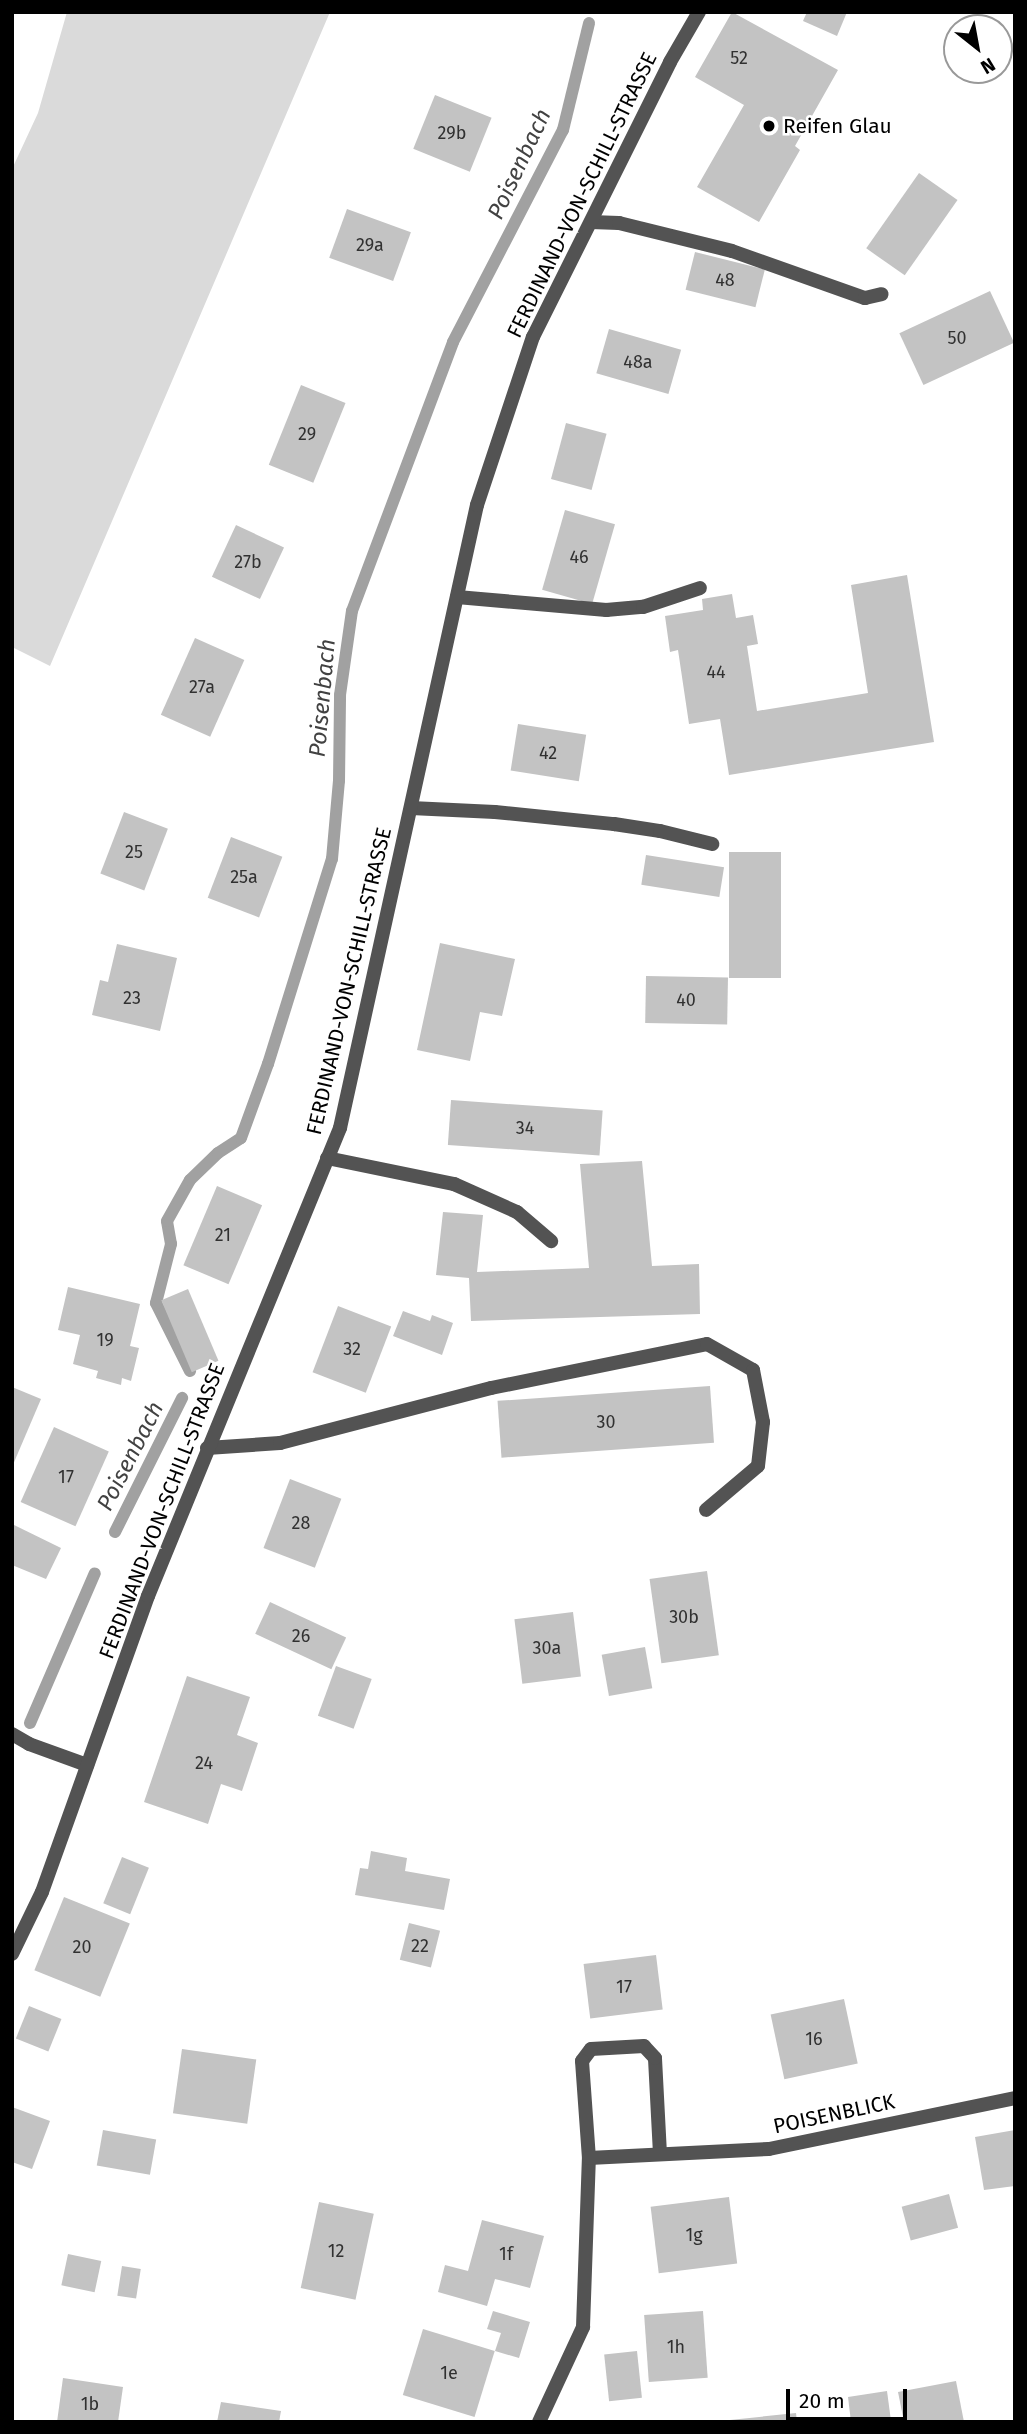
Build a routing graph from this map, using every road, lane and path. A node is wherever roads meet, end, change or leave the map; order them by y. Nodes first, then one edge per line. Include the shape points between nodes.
1 (699, 12) edge
2 (591, 222) junction
3 (882, 293) dead end
4 (700, 588) dead end
5 (457, 597) junction
6 (411, 808) junction
7 (712, 844) dead end
8 (327, 1158) junction
9 (551, 1241) dead end
10 (207, 1448) junction
11 (706, 1510) dead end
12 (12, 1734) edge
13 (87, 1765) junction
14 (12, 1954) edge
15 (1015, 2098) edge
16 (660, 2154) junction
17 (589, 2158) junction
18 (539, 2422) edge

1 - 2 street, FERDINAND-VON-SCHILL-STRASSE
2 - 3 street via 619,223 732,251 865,298
2 - 5 street, FERDINAND-VON-SCHILL-STRASSE via 533,337 477,505
4 - 5 street via 643,607 606,610
5 - 6 street, FERDINAND-VON-SCHILL-STRASSE
6 - 7 street via 614,824
6 - 8 street, FERDINAND-VON-SCHILL-STRASSE via 341,1128
8 - 9 street via 454,1184 517,1212
8 - 10 street, FERDINAND-VON-SCHILL-STRASSE
10 - 11 street via 281,1443 491,1388 707,1343 753,1370 763,1422 758,1466
10 - 13 street, FERDINAND-VON-SCHILL-STRASSE
12 - 13 street
13 - 14 street, FERDINAND-VON-SCHILL-STRASSE via 42,1892
15 - 16 street, POISENBLICK via 769,2149
16 - 17 street, POISENBLICK
16 - 17 street via 655,2058 644,2046 591,2049 582,2061
17 - 18 street via 583,2327

